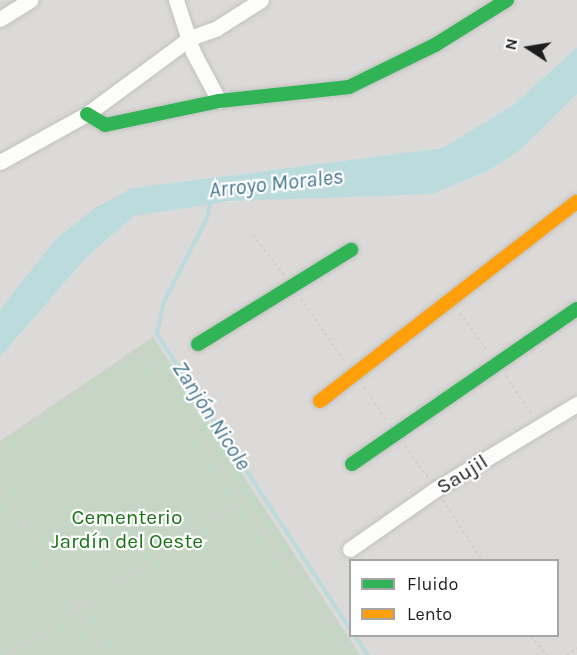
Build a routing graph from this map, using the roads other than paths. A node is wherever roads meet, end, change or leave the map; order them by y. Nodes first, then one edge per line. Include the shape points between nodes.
1 (30, 0) edge
2 (176, 0) edge
3 (261, 0) edge
4 (507, 0) edge
5 (0, 19) edge
6 (190, 38) junction
7 (219, 101) junction
8 (87, 114) junction
9 (0, 162) edge
10 (577, 202) edge
11 (351, 250) dead end
12 (577, 309) edge
13 (198, 344) dead end
14 (321, 401) dead end
15 (577, 404) edge
16 (352, 464) dead end
17 (350, 549) dead end

1 - 5 street
2 - 6 street
3 - 6 street via 217,28
4 - 7 street via 366,82
6 - 7 street
6 - 8 street
7 - 8 street via 105,125
8 - 9 street
10 - 14 street
11 - 13 street
12 - 16 street
15 - 17 street, Saujil via 436,489

